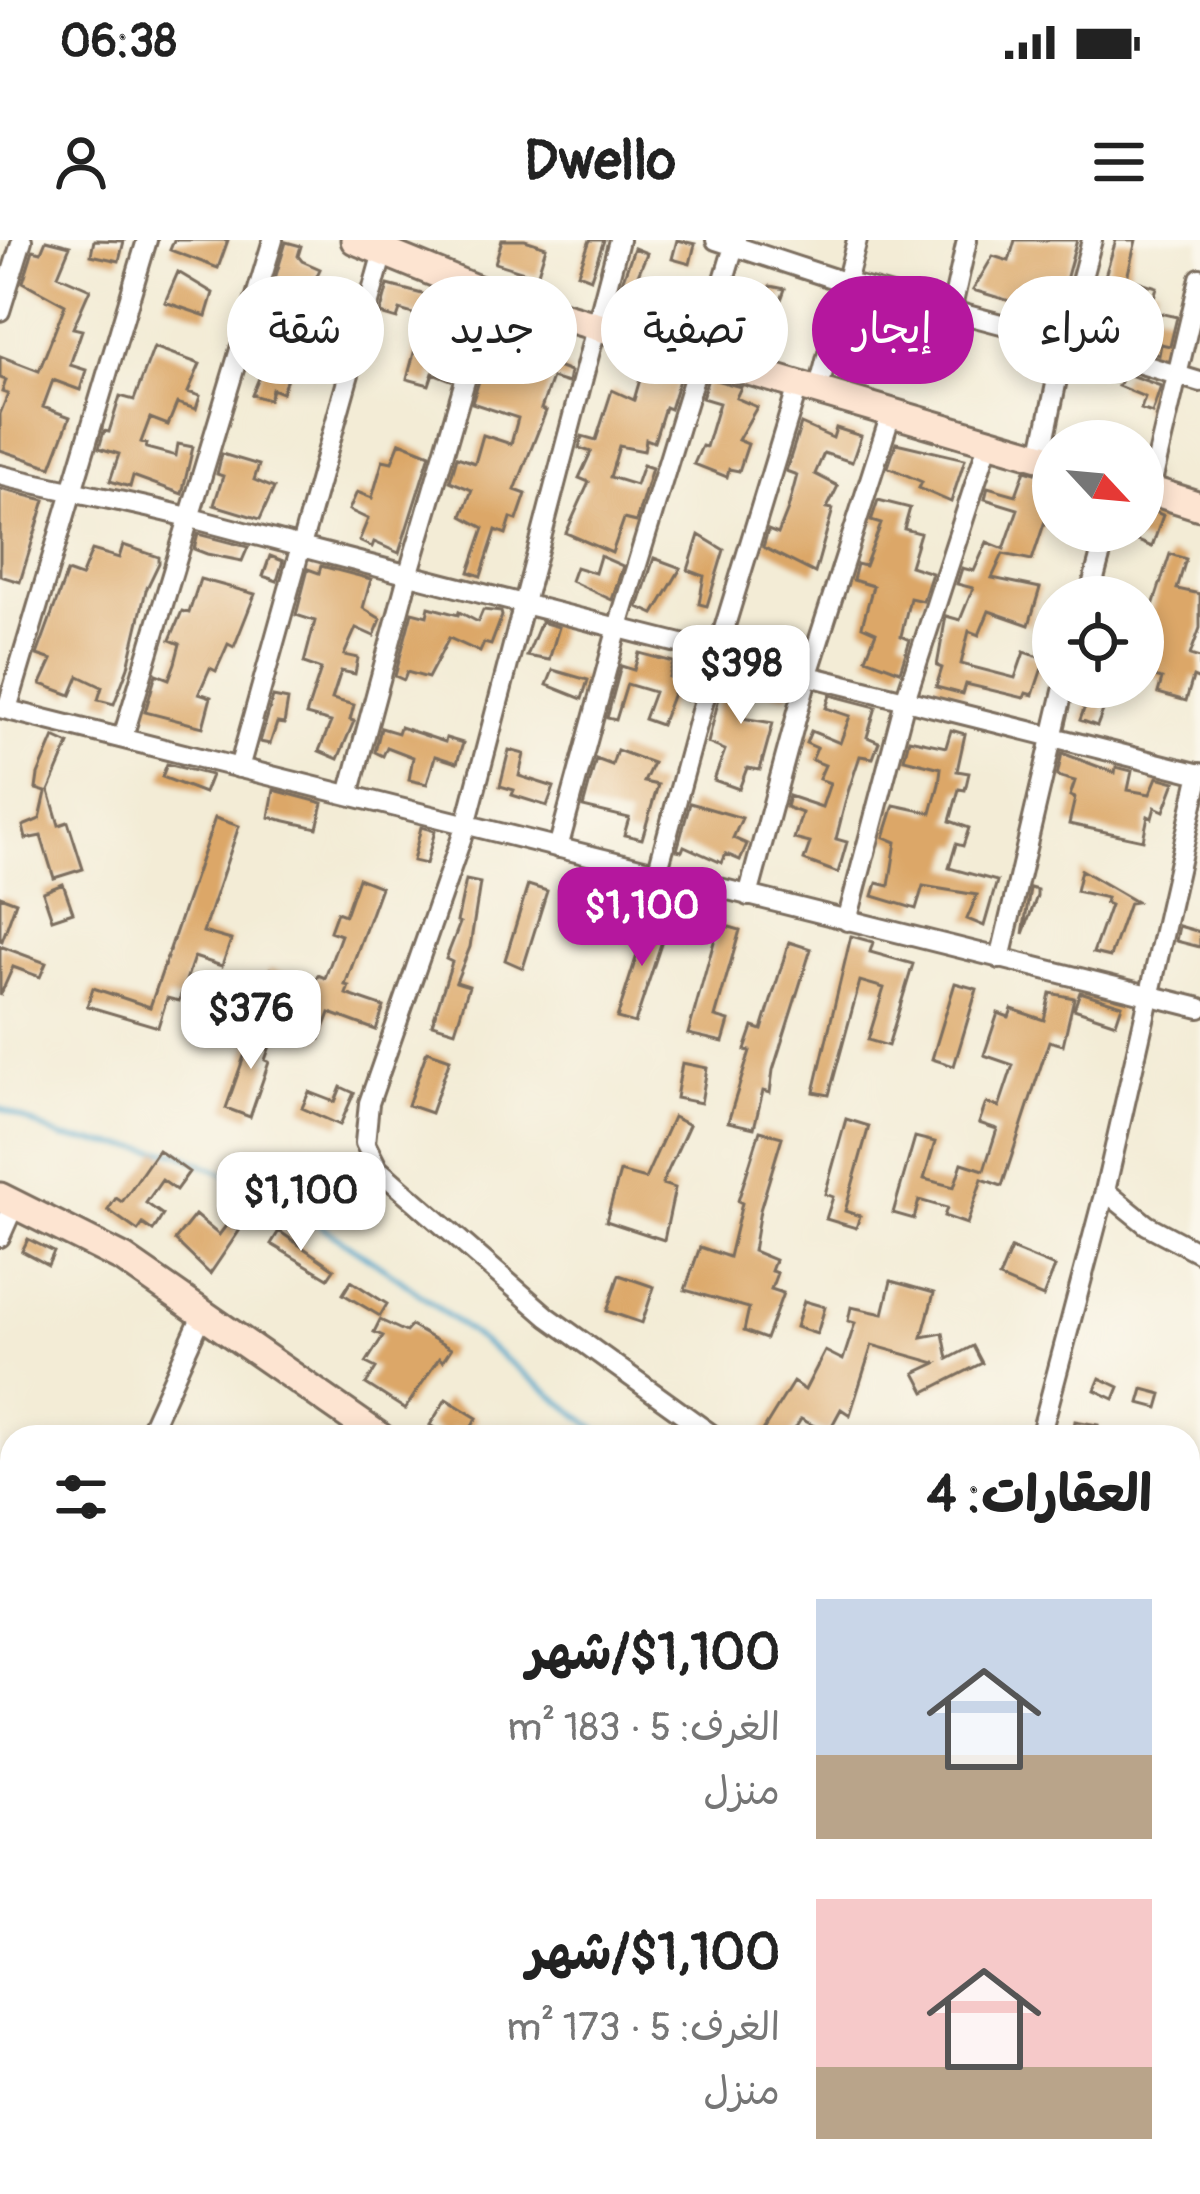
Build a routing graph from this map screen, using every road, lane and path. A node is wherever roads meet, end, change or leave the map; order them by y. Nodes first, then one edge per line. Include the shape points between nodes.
1 (22, 240) edge
2 (147, 240) edge
3 (273, 240) edge
4 (355, 240) edge
5 (619, 240) edge
6 (857, 240) edge
7 (968, 240) edge
8 (1092, 240) edge
9 (729, 242) edge
10 (385, 244) edge
11 (450, 276) edge
12 (722, 276) edge
13 (827, 276) edge
14 (849, 276) edge
15 (960, 276) edge
16 (1082, 276) edge
17 (1200, 278) edge
18 (0, 310) edge
19 (577, 321) edge
20 (598, 327) junction
21 (601, 328) edge
22 (1164, 371) edge
23 (1176, 375) junction
24 (812, 378) edge
25 (1200, 382) edge
26 (788, 383) edge
27 (464, 384) edge
28 (696, 384) edge
29 (1058, 384) edge
30 (808, 389) junction
31 (890, 414) junction
32 (1053, 420) edge
33 (1164, 421) edge
34 (989, 441) junction
35 (1032, 454) edge
36 (0, 475) edge
37 (72, 494) junction
38 (1164, 495) edge
39 (1200, 506) edge
40 (191, 517) junction
41 (301, 549) junction
42 (408, 576) junction
43 (522, 604) junction
44 (619, 627) junction
45 (717, 652) junction
46 (808, 674) junction
47 (906, 698) junction
48 (3, 708) edge
49 (1058, 708) edge
50 (1050, 736) junction
51 (123, 737) junction
52 (239, 768) junction
53 (1200, 773) edge
54 (349, 795) junction
55 (466, 825) junction
56 (558, 848) junction
57 (656, 873) junction
58 (748, 896) junction
59 (847, 921) junction
60 (1000, 959) junction
61 (1150, 997) junction
62 (1200, 1008) edge
63 (1105, 1191) junction
64 (8, 1200) edge
65 (0, 1237) edge
66 (1200, 1253) edge
67 (204, 1311) junction
68 (152, 1425) edge
69 (363, 1425) edge
70 (698, 1425) edge
71 (1043, 1425) edge

1 - 18 street
2 - 37 street
3 - 40 street
4 - 10 main road
5 - 20 street
6 - 14 street
7 - 15 street
8 - 16 street
9 - 12 street
9 - 13 street
10 - 11 main road
10 - 41 street
17 - 23 street
19 - 20 main road
20 - 21 main road
20 - 43 street
22 - 23 street
23 - 25 street
23 - 33 street
24 - 30 street
26 - 30 main road
27 - 42 street
28 - 44 street
29 - 32 street
30 - 31 main road
30 - 45 street
31 - 34 main road
31 - 46 street
34 - 35 main road
34 - 47 street
36 - 37 street
37 - 40 street
37 - 48 street
38 - 39 main road
40 - 41 street
40 - 51 street
41 - 42 street
41 - 52 street
42 - 43 street
42 - 54 street
43 - 44 street
43 - 55 street
44 - 45 street
44 - 56 street
45 - 46 street
45 - 57 street
46 - 47 street
46 - 58 street
47 - 50 street
47 - 59 street
48 - 51 street
49 - 50 street
50 - 53 street
50 - 60 street
51 - 52 street
52 - 54 street
53 - 61 street
54 - 55 street
55 - 56 street
55 - 70 street via 368,1103 365,1143 378,1169 548,1317
56 - 57 street
57 - 58 street
58 - 59 street
59 - 60 street
60 - 61 street
61 - 62 street
61 - 63 street
63 - 66 street
63 - 71 street
64 - 65 street
64 - 67 main road
67 - 68 street
67 - 69 main road

